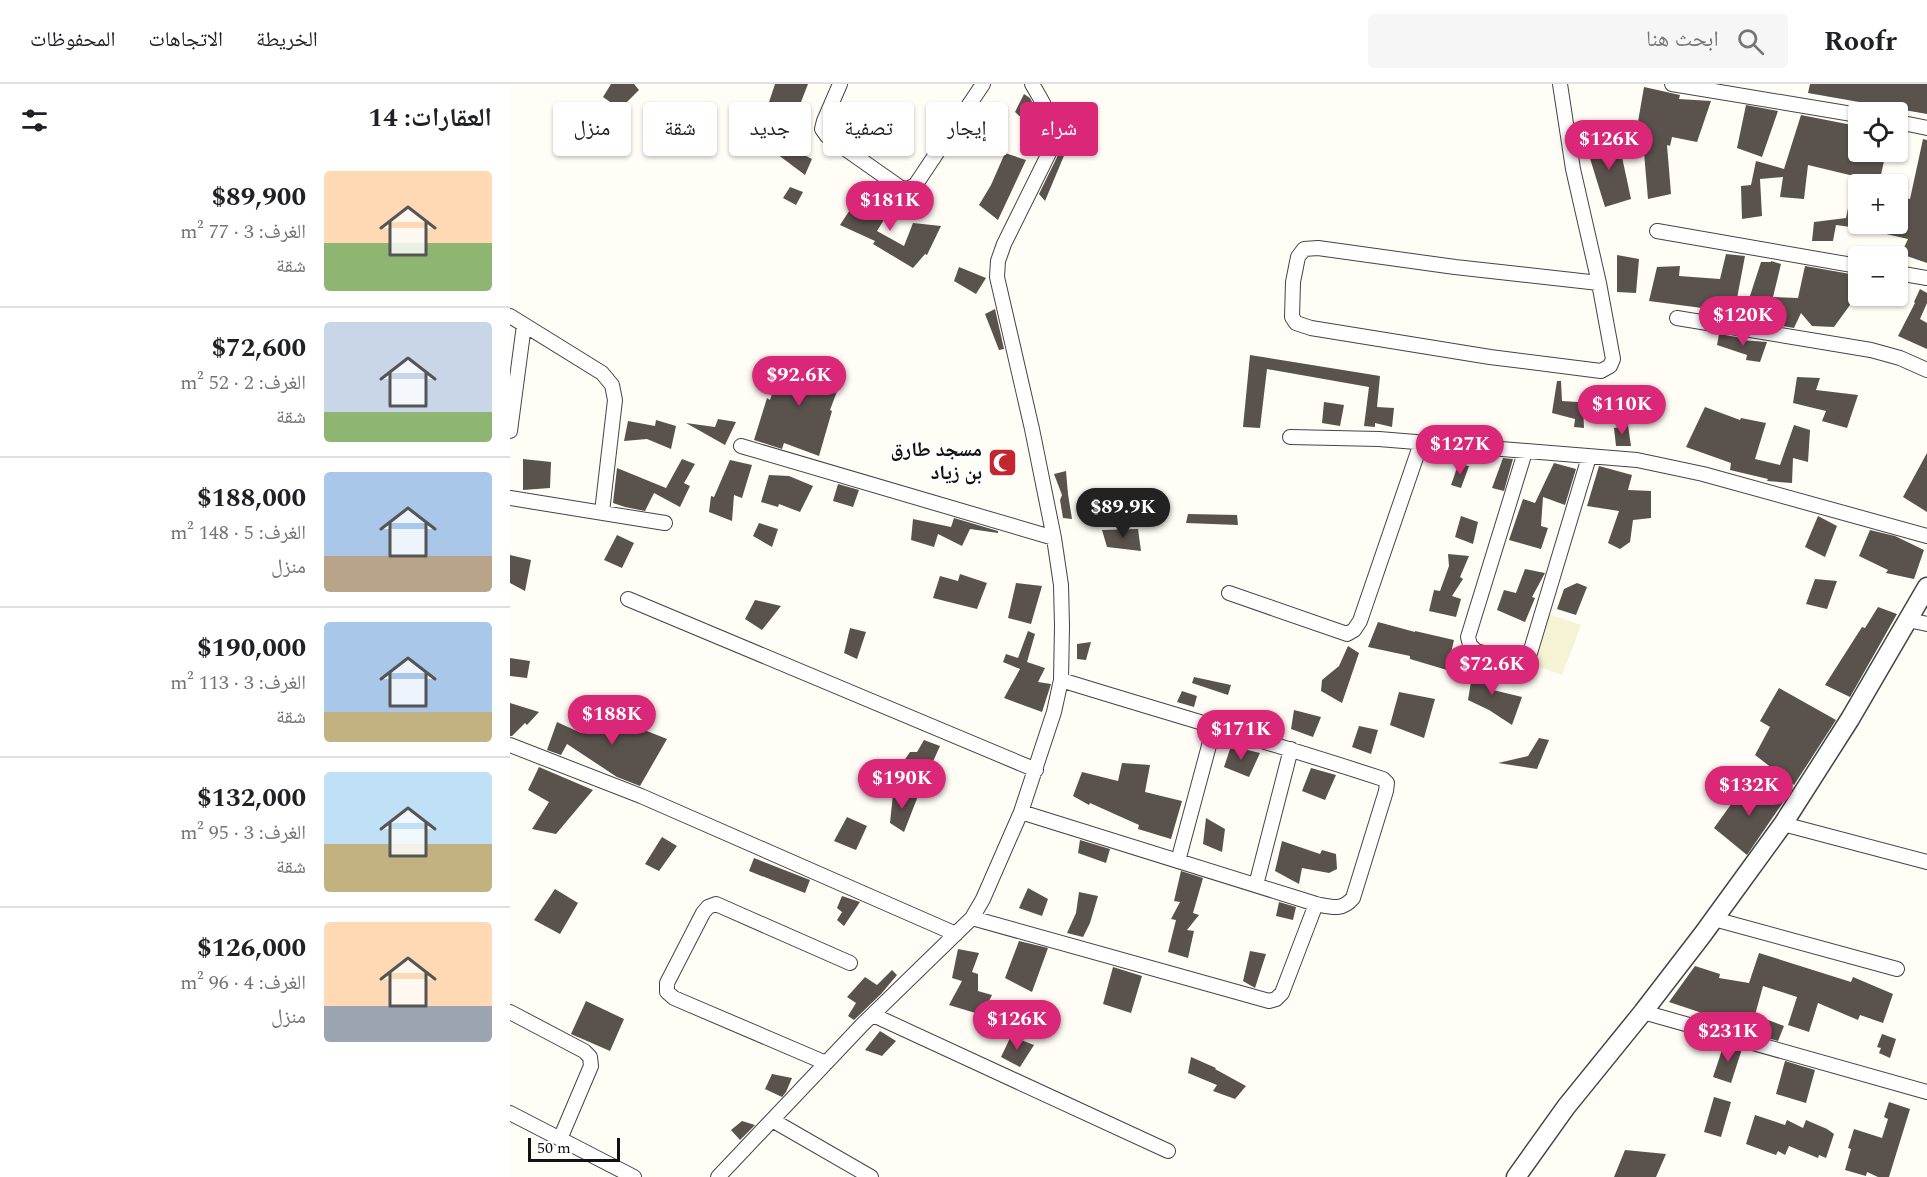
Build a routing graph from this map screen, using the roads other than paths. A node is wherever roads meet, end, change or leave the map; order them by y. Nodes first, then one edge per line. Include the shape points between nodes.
1 (840, 84) edge
2 (983, 84) edge
3 (1032, 84) edge
4 (1560, 84) edge
5 (1672, 84) edge
6 (1766, 84) edge
7 (1764, 99) junction
8 (1848, 113) edge
9 (1908, 124) edge
10 (1927, 128) edge
11 (1657, 231) dead end
12 (1848, 264) edge
13 (1908, 275) edge
14 (1927, 278) edge
15 (1599, 283) junction
16 (510, 316) edge
17 (1677, 318) dead end
18 (524, 325) junction
19 (1927, 370) edge
20 (512, 387) edge
21 (510, 431) edge
22 (1290, 437) dead end
23 (1421, 443) junction
24 (741, 446) dead end
25 (1525, 452) junction
26 (1588, 457) junction
27 (510, 498) edge
28 (602, 512) junction
29 (665, 523) dead end
30 (1927, 536) edge
31 (1054, 538) junction
32 (1927, 587) edge
33 (1229, 593) dead end
34 (628, 599) dead end
35 (1908, 620) junction
36 (1927, 624) edge
37 (1060, 680) junction
38 (1214, 727) junction
39 (510, 745) edge
40 (1291, 749) junction
41 (1036, 770) junction
42 (1021, 812) junction
43 (1783, 824) junction
44 (1178, 861) junction
45 (1927, 862) edge
46 (1256, 885) junction
47 (1316, 904) junction
48 (972, 918) junction
49 (1714, 919) junction
50 (957, 934) junction
51 (850, 963) dead end
52 (1897, 969) dead end
53 (510, 1012) edge
54 (1643, 1012) junction
55 (873, 1015) junction
56 (826, 1063) junction
57 (1927, 1092) edge
58 (510, 1113) edge
59 (772, 1120) junction
60 (560, 1139) junction
61 (1168, 1151) dead end
62 (634, 1177) edge
63 (718, 1177) edge
64 (871, 1177) edge
65 (1516, 1177) edge

1 - 2 street via 822,129 902,188 909,189
3 - 31 street via 1055,134 1004,244 997,277
4 - 15 street via 1573,169
5 - 7 street
6 - 7 street
7 - 8 street
9 - 10 street
11 - 12 street
13 - 14 street
15 - 15 street via 1613,360 1601,371 1311,328 1296,323 1292,317 1293,282 1298,257 1304,249
16 - 18 street
17 - 19 street via 1871,350
18 - 20 street
18 - 28 street via 602,373 612,385 615,400
20 - 21 street
22 - 23 street
23 - 25 street
23 - 33 street via 1354,630 1347,634
24 - 31 street
25 - 26 street
25 - 26 street via 1468,637 1476,651 1518,663 1530,653
26 - 30 street via 1670,466
27 - 28 street
28 - 29 street
31 - 37 street via 1061,585
32 - 35 street
34 - 41 street
35 - 36 street
35 - 43 street
37 - 38 street
37 - 41 street
38 - 40 street
38 - 44 street
39 - 50 street via 641,796
40 - 46 street
40 - 47 street via 1387,783 1353,898 1340,908
41 - 42 street
42 - 44 street
42 - 48 street
43 - 45 street
43 - 49 street
44 - 46 street
46 - 47 street
47 - 48 street via 1282,993 1269,1001
48 - 50 street
49 - 52 street
49 - 54 street
50 - 55 street
51 - 56 street via 716,904 703,913 667,983 674,998
53 - 60 street via 590,1057 591,1066
54 - 57 street
54 - 65 street via 1566,1107
55 - 56 street
55 - 61 street
56 - 59 street
58 - 60 street
59 - 63 street
59 - 64 street
60 - 62 street

